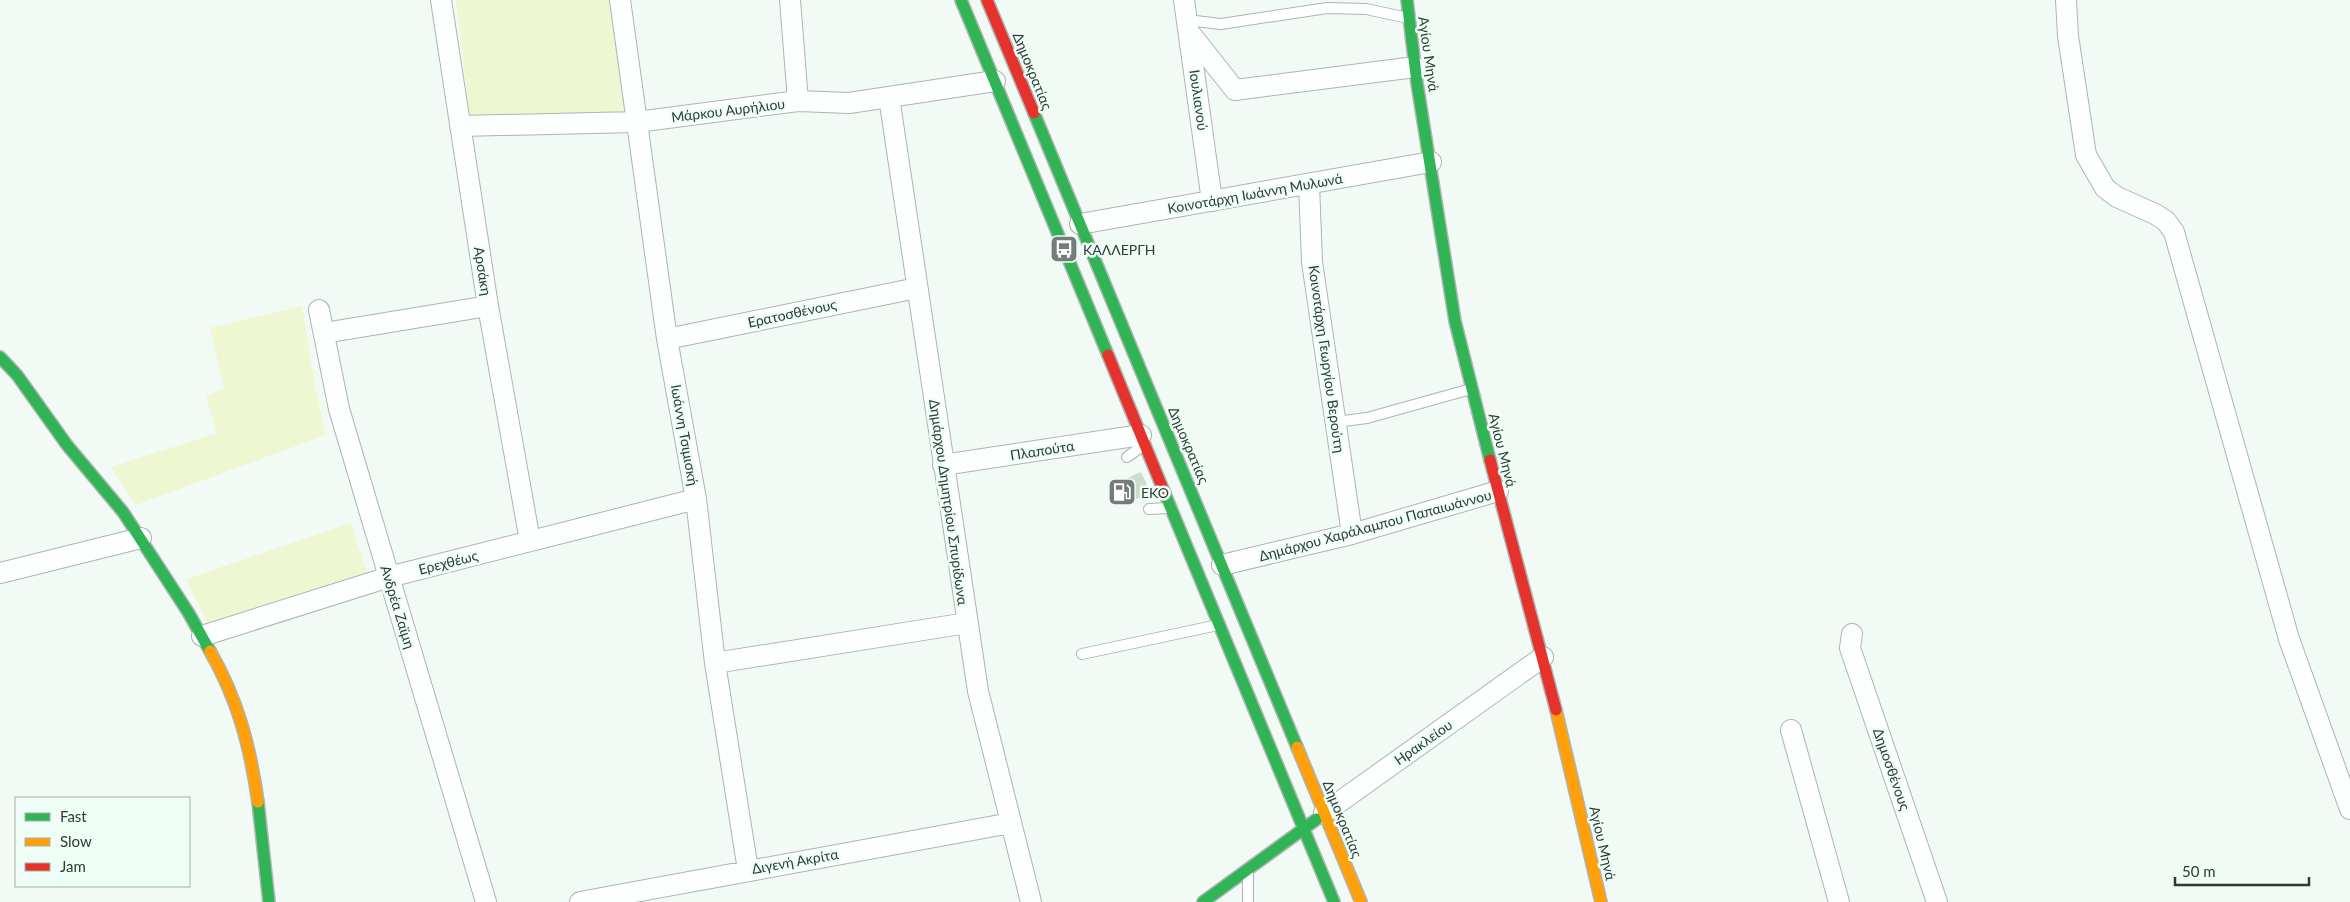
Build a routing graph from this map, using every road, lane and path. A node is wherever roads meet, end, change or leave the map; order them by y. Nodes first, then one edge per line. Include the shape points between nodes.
1 (441, 0) edge
2 (620, 0) edge
3 (790, 0) edge
4 (961, 0) edge
5 (987, 0) edge
6 (1184, 0) edge
7 (1407, 0) edge
8 (2066, 0) edge
9 (1409, 18) junction
10 (1188, 26) junction
11 (1415, 67) junction
12 (995, 81) junction
13 (889, 97) junction
14 (798, 102) junction
15 (637, 122) junction
16 (460, 126) junction
17 (1431, 162) junction
18 (1309, 184) junction
19 (1212, 201) junction
20 (1080, 224) junction
21 (917, 288) junction
22 (488, 306) junction
23 (319, 310) dead end
24 (324, 333) junction
25 (667, 338) junction
26 (0, 357) edge
27 (1472, 388) junction
28 (1336, 422) junction
29 (1143, 440) junction
30 (1127, 457) dead end
31 (943, 465) junction
32 (1498, 491) junction
33 (696, 500) junction
34 (1172, 508) junction
35 (1149, 509) dead end
36 (1352, 534) junction
37 (141, 538) junction
38 (530, 541) junction
39 (1222, 565) junction
40 (0, 573) edge
41 (389, 577) junction
42 (967, 623) junction
43 (1219, 624) junction
44 (1852, 634) dead end
45 (202, 636) junction
46 (1082, 654) dead end
47 (1543, 657) junction
48 (714, 663) junction
49 (1791, 730) dead end
50 (2350, 809) edge
51 (1324, 813) junction
52 (1011, 823) junction
53 (1303, 828) junction
54 (1248, 867) junction
55 (748, 870) junction
56 (269, 902) edge
57 (486, 902) edge
58 (580, 902) edge
59 (1031, 902) edge
60 (1203, 902) edge
61 (1248, 902) edge
62 (1334, 902) edge
63 (1361, 902) edge
64 (1601, 902) edge
65 (1839, 902) edge
66 (1937, 902) edge

1 - 16 street, Αρσάκη
2 - 15 street, Ιωάννη Τσιμισκή
3 - 14 street
4 - 12 main road
5 - 20 main road, Δημοκρατίας
6 - 10 street, Ιουλιανού
7 - 9 main road, Αγίου Μηνά
8 - 50 street via 2068,36 2086,155 2105,188 2117,198 2166,221 2174,232 2289,639
9 - 10 lane via 1366,9 1327,8
9 - 11 main road, Αγίου Μηνά
10 - 11 street via 1235,90
10 - 19 street, Ιουλιανού
11 - 17 main road, Αγίου Μηνά
12 - 13 street, Μάρκου Αυρήλιου
12 - 29 main road
13 - 14 street, Μάρκου Αυρήλιου via 849,103
13 - 21 street, Δημάρχου Δημητρίου Σπυρίδωνα
14 - 15 street, Μάρκου Αυρήλιου
15 - 16 street, Μάρκου Αυρήλιου
15 - 25 street, Ιωάννη Τσιμισκή
16 - 22 street, Αρσάκη
17 - 18 street, Κοινοτάρχη Ιωάννη Μυλωνά
17 - 27 main road, Αγίου Μηνά via 1448,282
18 - 19 street, Κοινοτάρχη Ιωάννη Μυλωνά
18 - 28 street, Κοινοτάρχη Γεωργίου Βερούτη via 1312,262
19 - 20 street, Κοινοτάρχη Ιωάννη Μυλωνά
20 - 39 main road, Δημοκρατίας
21 - 25 street, Ερατοσθένους
21 - 31 street, Δημάρχου Δημητρίου Σπυρίδωνα
22 - 24 street
22 - 38 street, Αρσάκη
23 - 24 street, Ανδρέα Ζαϊμη
24 - 41 street, Ανδρέα Ζαϊμη via 339,409
25 - 33 street, Ιωάννη Τσιμισκή
26 - 37 main road
27 - 28 lane via 1367,418
27 - 32 main road, Αγίου Μηνά
28 - 36 street, Κοινοτάρχη Γεωργίου Βερούτη
29 - 30 lane
29 - 31 street, Πλαπούτα
29 - 34 main road
31 - 42 street, Δημάρχου Δημητρίου Σπυρίδωνα
32 - 36 street, Δημάρχου Χαράλαμπου Παπαιωάννου
32 - 47 main road, Αγίου Μηνά
33 - 38 street, Ερεχθέως
33 - 48 street, Ιωάννη Τσιμισκή
34 - 35 lane
34 - 43 main road
36 - 39 street, Δημάρχου Χαράλαμπου Παπαιωάννου
37 - 40 street
37 - 45 main road
38 - 41 street, Ερεχθέως
39 - 51 main road, Δημοκρατίας
41 - 45 street, Ερεχθέως
41 - 57 street, Ανδρέα Ζαϊμη
42 - 48 street
42 - 52 street, Δημάρχου Δημητρίου Σπυρίδωνα via 978,691
43 - 46 lane
43 - 53 main road
44 - 66 street, Δημοσθένους via 1850,648
45 - 56 main road via 227,681 249,749
47 - 51 street, Ηρακλείου
47 - 64 main road, Αγίου Μηνά
48 - 55 street, Ιωάννη Τσιμισκή
49 - 65 street
51 - 53 main road, Ηρακλείου
51 - 63 main road, Δημοκρατίας
52 - 55 street, Διγενή Ακρίτα
52 - 59 street, Δημάρχου Δημητρίου Σπυρίδωνα
53 - 54 main road, Ηρακλείου
53 - 62 main road
54 - 60 main road, Ηρακλείου
54 - 61 lane
55 - 58 street, Διγενή Ακρίτα

